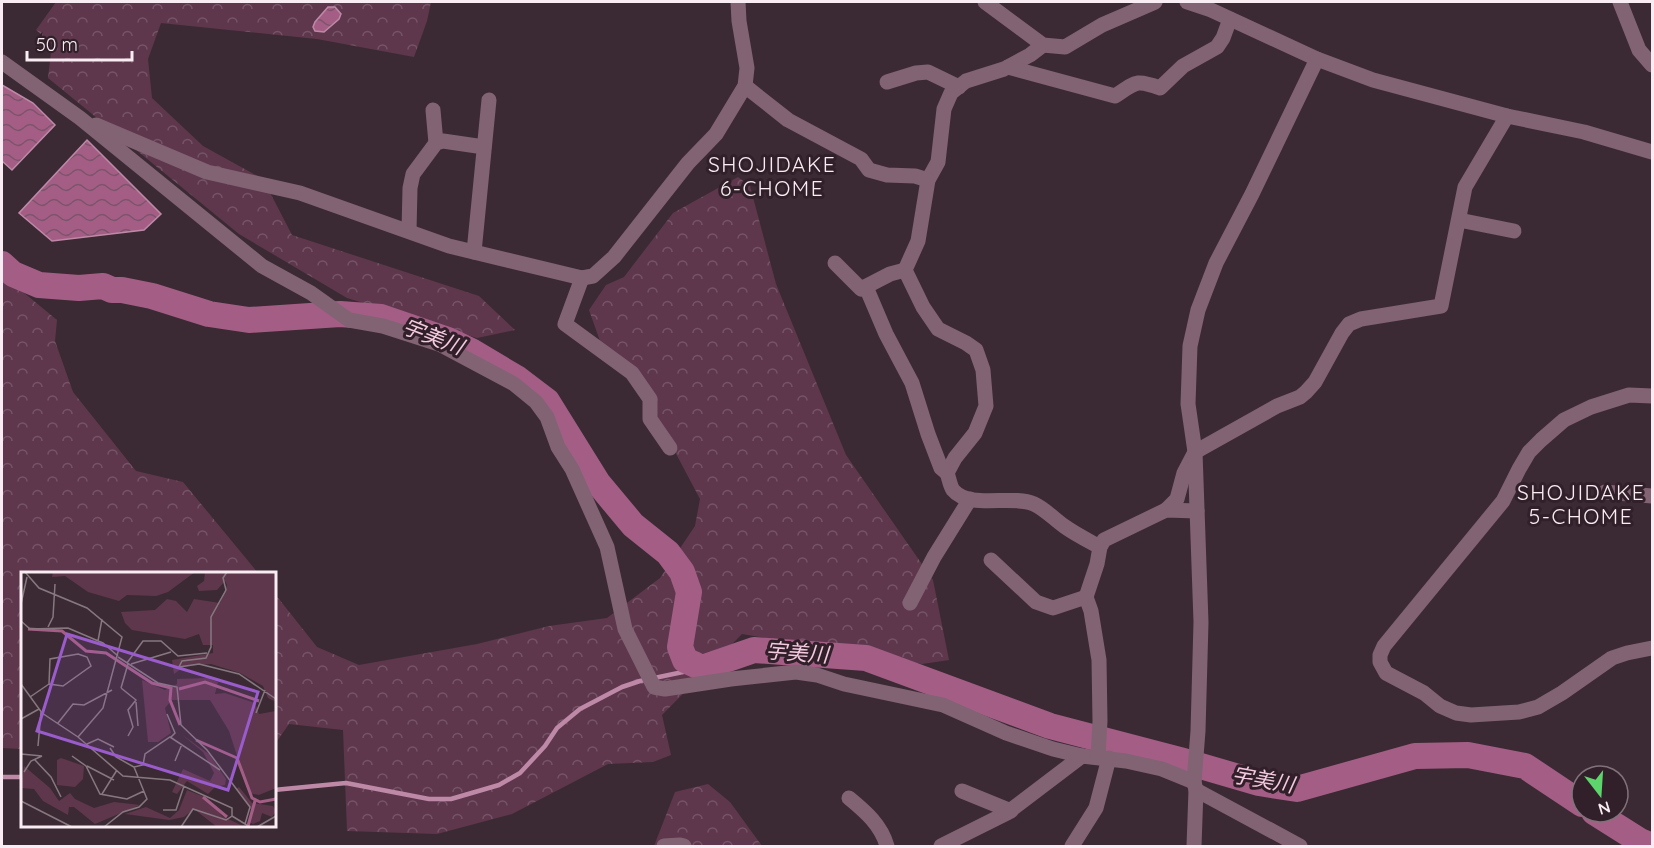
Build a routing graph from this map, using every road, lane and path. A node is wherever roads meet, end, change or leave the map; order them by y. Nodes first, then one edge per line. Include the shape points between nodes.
1 (738, 2) edge
2 (985, 2) edge
3 (1155, 2) edge
4 (1187, 2) edge
5 (1620, 2) edge
6 (1213, 6) edge
7 (1230, 19) junction
8 (1043, 45) junction
9 (1317, 59) junction
10 (2, 62) edge
11 (1653, 65) edge
12 (1008, 67) junction
13 (887, 82) dead end
14 (745, 86) junction
15 (958, 87) junction
16 (489, 100) dead end
17 (433, 110) dead end
18 (1507, 116) junction
19 (80, 118) junction
20 (436, 143) junction
21 (484, 147) junction
22 (1653, 152) edge
23 (928, 180) junction
24 (1459, 220) junction
25 (409, 231) junction
26 (1514, 231) dead end
27 (474, 252) junction
28 (835, 263) dead end
29 (905, 270) junction
30 (582, 278) junction
31 (866, 286) junction
32 (1653, 396) edge
33 (670, 448) dead end
34 (1195, 452) junction
35 (947, 473) junction
36 (1605, 492) dead end
37 (1653, 496) edge
38 (970, 499) junction
39 (1166, 510) junction
40 (1197, 511) junction
41 (1100, 547) junction
42 (991, 560) dead end
43 (1086, 597) junction
44 (910, 603) dead end
45 (1653, 648) edge
46 (1082, 756) junction
47 (1102, 756) junction
48 (1195, 783) junction
49 (962, 791) dead end
50 (849, 798) dead end
51 (1011, 811) junction
52 (664, 846) edge
53 (684, 846) edge
54 (887, 846) edge
55 (941, 846) edge
56 (1072, 846) edge
57 (1194, 846) edge
58 (1300, 846) edge

1 - 14 street via 747,68
2 - 8 street
3 - 8 street via 1102,25 1065,47
4 - 6 street
5 - 11 street via 1639,50
6 - 7 street
7 - 9 street
7 - 12 street via 1217,47 1183,66 1160,88 1143,81 1115,96
8 - 12 street
9 - 18 street via 1373,80
9 - 34 street via 1216,264 1198,310 1190,346 1188,404
10 - 19 street
12 - 15 street
13 - 15 street via 928,72
14 - 23 street via 788,120 861,159 870,170
14 - 30 street via 716,135 688,163 614,256 593,276
15 - 23 street via 944,109 938,162
16 - 21 street
17 - 20 street
18 - 22 street
18 - 24 street via 1465,187
19 - 25 street via 207,172 300,192
19 - 46 street via 262,266 349,320 439,344 514,384 536,402 547,417 607,547 625,628 654,687 665,689 796,672 817,675 943,705 1006,734
20 - 21 street
20 - 25 street via 413,174
21 - 27 street
23 - 29 street via 918,241
24 - 26 street
24 - 34 street via 1442,306 1349,324 1315,382 1300,397
25 - 27 street
27 - 30 street
28 - 31 street via 861,289
29 - 31 street
29 - 35 street via 938,329 976,350 983,370 986,406 975,433
30 - 33 street via 565,324 632,373 650,399 650,419
31 - 35 street via 912,383 931,442
32 - 45 street via 1629,395 1591,407 1564,420 1541,440 1519,469 1503,501 1384,646 1380,662 1386,673 1440,706 1471,715 1538,707 1612,658
34 - 39 street via 1177,499
34 - 40 street
35 - 38 street via 952,489
36 - 37 street
38 - 41 street via 1018,499 1035,504
38 - 44 street
39 - 40 street
39 - 41 street via 1104,540
40 - 48 street via 1201,622
41 - 43 street
42 - 43 street via 1036,602 1053,608
43 - 47 street via 1099,660
46 - 47 street
46 - 51 street
47 - 48 street via 1162,769
47 - 56 street via 1096,808
48 - 57 street
48 - 58 street
49 - 51 street
50 - 54 street via 868,813
51 - 55 street
52 - 53 street

